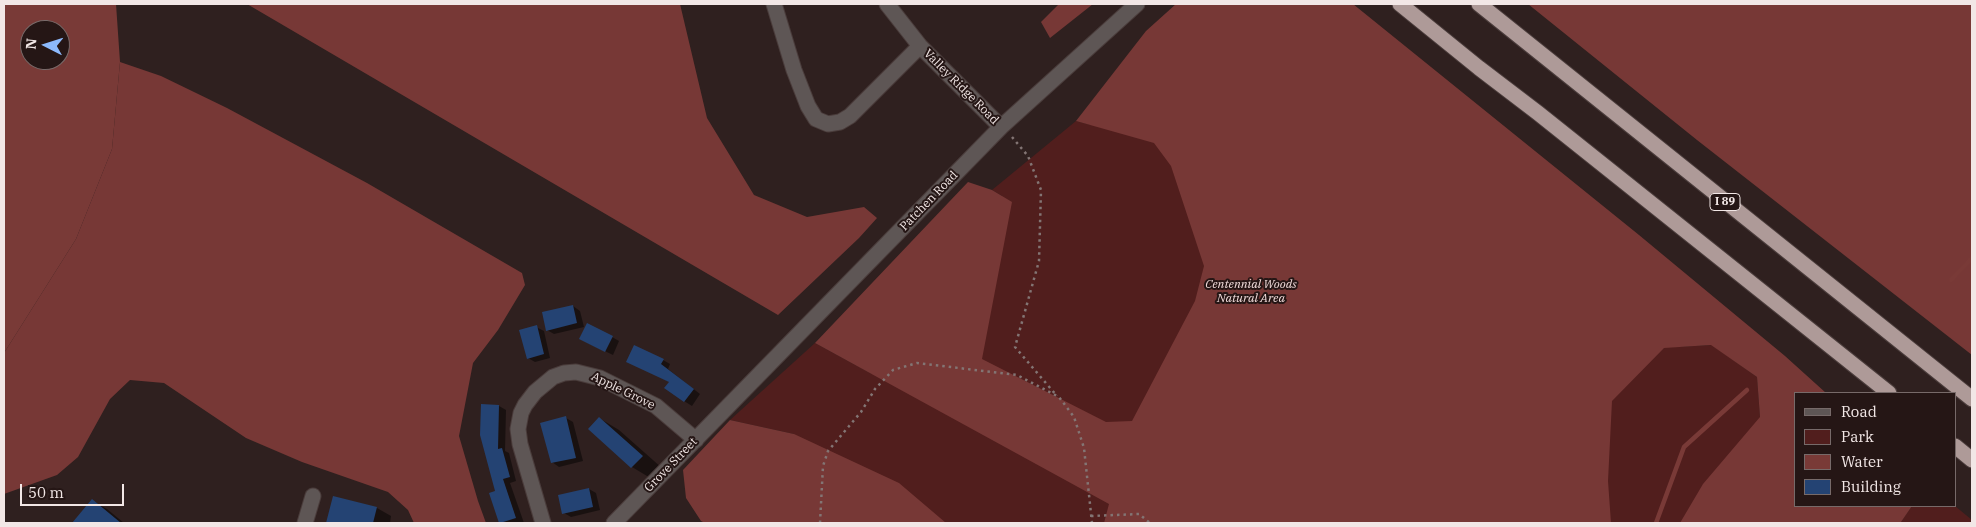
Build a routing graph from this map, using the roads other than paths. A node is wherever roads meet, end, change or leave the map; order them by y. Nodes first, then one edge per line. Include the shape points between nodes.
1 (774, 4) edge
2 (887, 4) edge
3 (1137, 4) edge
4 (1400, 4) edge
5 (1479, 4) edge
6 (920, 46) junction
7 (1001, 127) junction
8 (1888, 392) edge
9 (1972, 399) edge
10 (728, 407) joint
11 (696, 440) junction
12 (1956, 447) edge
13 (1972, 460) edge
14 (313, 496) dead end
15 (305, 523) edge
16 (543, 523) edge
17 (614, 523) edge

1 - 6 street, Valley Ridge Road via 808,106 816,119 828,124 850,116
2 - 6 street, Valley Ridge Road
3 - 7 street, Patchen Road
4 - 8 highway
5 - 9 highway, I 89
6 - 7 street, Valley Ridge Road
7 - 10 street, Patchen Road
10 - 11 street, Grove Street
11 - 16 street, Apple Grove via 656,406 600,378 576,372 553,377 525,405 518,429
11 - 17 street, Grove Street
12 - 13 highway
14 - 15 street

